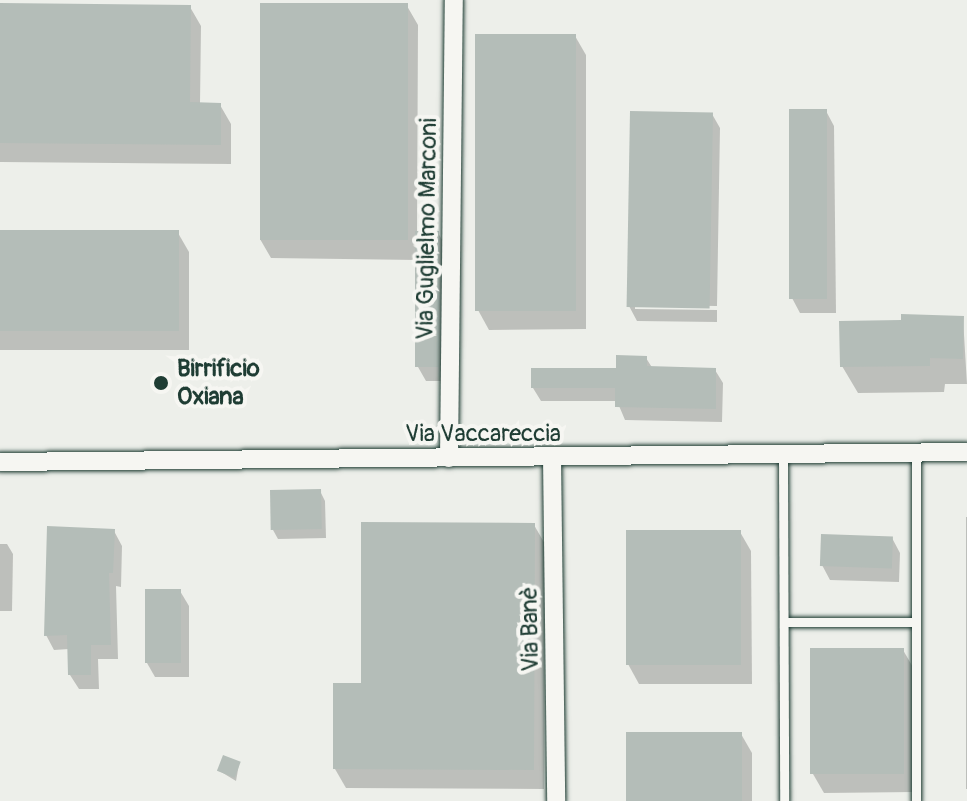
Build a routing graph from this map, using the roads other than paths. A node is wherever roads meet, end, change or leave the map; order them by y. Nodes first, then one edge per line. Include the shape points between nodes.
1 (454, 0) edge
2 (967, 452) edge
3 (916, 453) junction
4 (783, 456) junction
5 (552, 457) junction
6 (449, 458) junction
7 (0, 462) edge
8 (784, 622) junction
9 (914, 622) junction
10 (556, 801) edge
11 (784, 801) edge
12 (916, 801) edge

1 - 6 street, Via Guglielmo Marconi
2 - 3 street, Via Vaccareccia
3 - 4 street, Via Vaccareccia
3 - 9 lane
4 - 5 street, Via Vaccareccia
4 - 8 lane
5 - 6 street, Via Vaccareccia
5 - 10 street, Via Banè
6 - 7 street, Via Vaccareccia
8 - 9 lane
8 - 11 lane
9 - 12 lane

